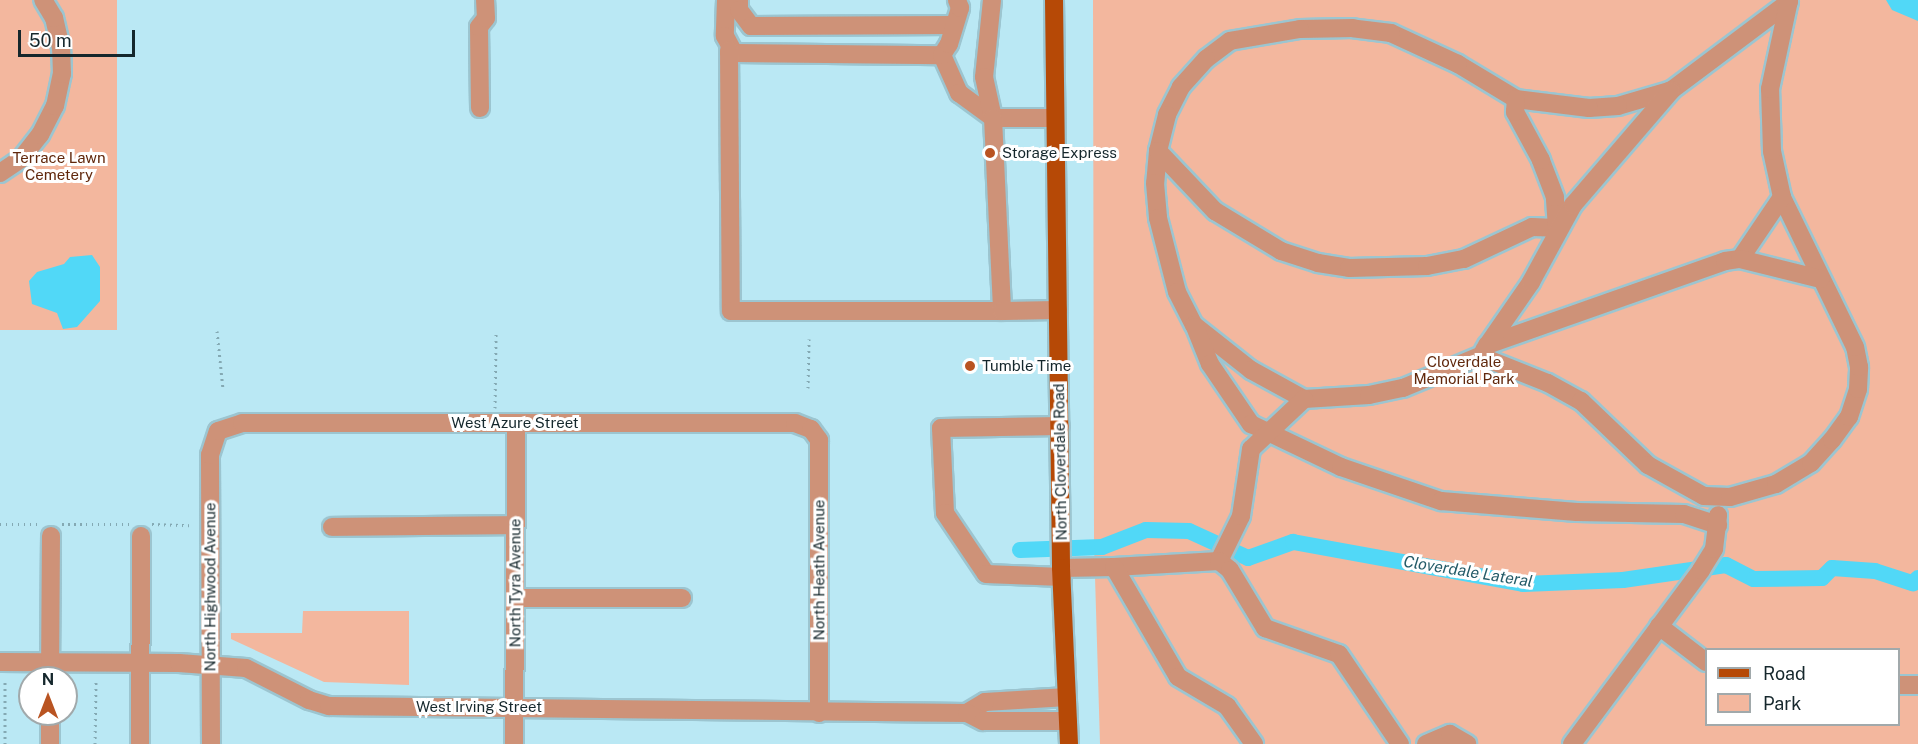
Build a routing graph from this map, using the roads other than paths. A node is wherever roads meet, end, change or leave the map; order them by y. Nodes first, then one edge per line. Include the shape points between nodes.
1 (43, 0) edge
2 (485, 0) edge
3 (726, 0) edge
4 (739, 0) edge
5 (957, 0) edge
6 (992, 0) edge
7 (1054, 0) edge
8 (1789, 1) edge
9 (954, 25) junction
10 (808, 26) junction
11 (729, 50) junction
12 (809, 53) junction
13 (942, 55) junction
14 (1672, 90) junction
15 (1516, 99) junction
16 (480, 108) dead end
17 (993, 118) junction
18 (1053, 118) junction
19 (1158, 151) junction
20 (0, 173) edge
21 (1782, 197) junction
22 (1557, 228) junction
23 (1740, 259) junction
24 (1821, 279) junction
25 (1058, 310) junction
26 (1002, 311) junction
27 (1194, 325) junction
28 (1484, 351) junction
29 (1304, 399) junction
30 (516, 423) junction
31 (1060, 426) junction
32 (811, 429) joint
33 (218, 432) joint
34 (1267, 432) junction
35 (1719, 498) junction
36 (515, 525) junction
37 (1718, 525) junction
38 (332, 527) dead end
39 (51, 536) dead end
40 (141, 536) dead end
41 (1219, 561) junction
42 (1114, 567) junction
43 (1061, 573) junction
44 (515, 598) junction
45 (682, 598) dead end
46 (1659, 626) junction
47 (1705, 660) edge
48 (0, 662) edge
49 (140, 663) junction
50 (210, 664) junction
51 (25, 666) edge
52 (50, 666) edge
53 (78, 668) edge
54 (1900, 685) edge
55 (1918, 685) edge
56 (1067, 698) junction
57 (514, 707) junction
58 (819, 713) junction
59 (967, 713) junction
60 (1068, 721) junction
61 (50, 726) edge
62 (50, 744) edge
63 (140, 744) edge
64 (211, 744) edge
65 (514, 744) edge
66 (1069, 744) edge
67 (1254, 744) edge
68 (1400, 744) edge
69 (1426, 744) edge
70 (1467, 744) edge
71 (1572, 744) edge

1 - 20 street via 54,18 61,48 62,74 55,106 40,135 21,159
2 - 16 street via 486,18 479,27
3 - 11 street via 725,36
4 - 10 street via 738,10 751,26
5 - 9 street via 960,8
6 - 17 street via 984,77
7 - 18 main road, North Cloverdale Road
8 - 14 street
8 - 21 street via 1770,88 1772,151
9 - 10 street
9 - 13 street
10 - 12 street
11 - 12 street
11 - 26 street via 731,311
12 - 13 street
13 - 17 street via 959,93
14 - 15 street via 1618,106 1590,108
14 - 22 street via 1608,160
15 - 19 street via 1458,64 1391,33 1353,28 1259,33 1230,41 1206,59 1181,87 1167,115
15 - 22 street via 1515,112 1541,160 1555,197
17 - 18 street
17 - 26 street
18 - 25 main road, North Cloverdale Road
19 - 22 street via 1215,211 1244,232 1318,263 1349,268 1427,266 1464,259 1532,227
19 - 27 street via 1155,183 1165,257 1176,292
21 - 23 street via 1771,219
21 - 24 street
22 - 28 street via 1531,282
23 - 24 street
23 - 28 street
24 - 35 street via 1855,347 1858,389 1849,417 1811,463 1776,484
25 - 26 street
25 - 31 main road, North Cloverdale Road
27 - 29 street via 1251,370
27 - 34 street via 1227,392 1251,424
28 - 29 street via 1403,388 1369,395
28 - 35 street via 1581,401 1648,465 1685,487
29 - 34 street
30 - 32 street, West Azure Street via 795,423
30 - 33 street, West Azure Street via 243,423
30 - 36 street, North Tyra Avenue
31 - 43 main road, North Cloverdale Road
31 - 43 street via 941,428 945,513 986,574
32 - 58 street, North Heath Avenue via 819,440
33 - 50 street, North Highwood Avenue via 210,455
34 - 37 street via 1341,467 1441,501 1577,512 1684,514
34 - 41 street via 1251,449 1241,516
35 - 37 street
36 - 38 street
36 - 44 street, North Tyra Avenue
37 - 46 street via 1714,549
39 - 52 street
40 - 49 street
41 - 42 street
41 - 68 street via 1230,570 1265,628 1339,654
42 - 43 street
42 - 67 street via 1178,677 1227,706
43 - 56 main road, North Cloverdale Road
44 - 45 street
44 - 57 street, North Tyra Avenue
46 - 47 street
46 - 71 street
48 - 51 street, West Irving Street
49 - 50 street, West Irving Street
49 - 53 street, West Irving Street
49 - 63 street
50 - 57 street, West Irving Street via 246,668 329,706
50 - 64 street, North Highwood Avenue
54 - 55 street
56 - 59 street, West Irving Street via 985,702
56 - 60 main road, North Cloverdale Road
57 - 58 street, West Irving Street
57 - 65 street, North Tyra Avenue
58 - 59 street, West Irving Street
59 - 60 street, West Irving Street via 984,721
60 - 66 main road, North Cloverdale Road
61 - 62 street
69 - 70 street via 1450,734

